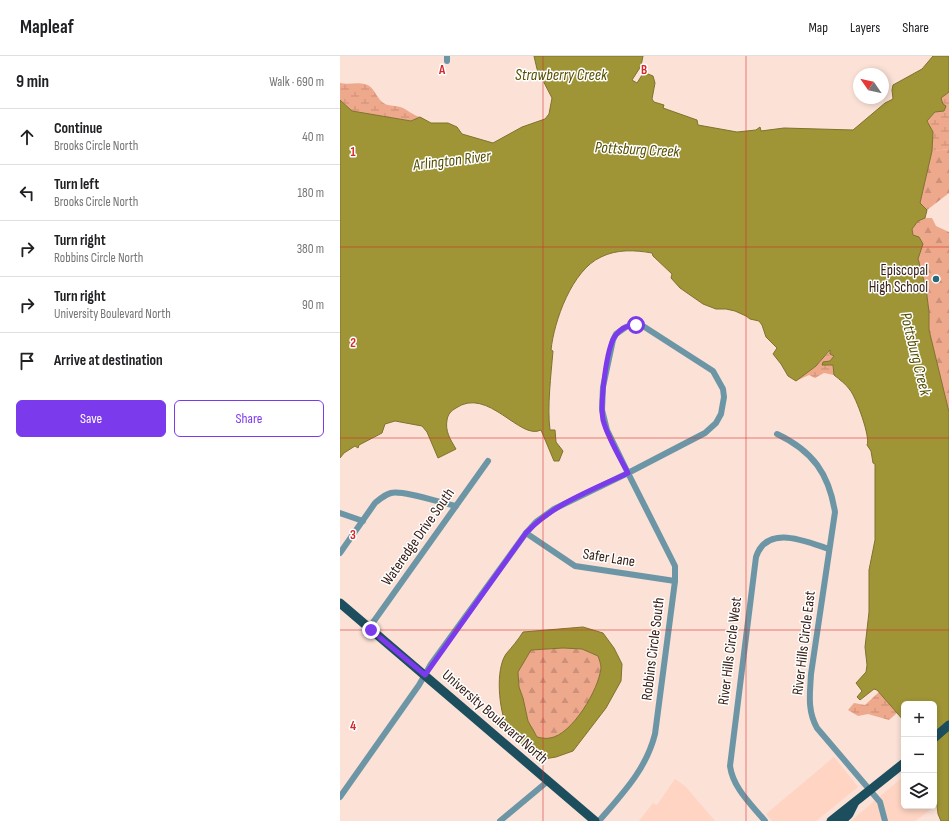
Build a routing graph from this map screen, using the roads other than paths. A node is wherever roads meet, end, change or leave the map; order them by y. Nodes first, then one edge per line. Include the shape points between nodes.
1 (777, 434) dead end
2 (488, 461) dead end
3 (628, 473) junction
4 (456, 506) junction
5 (340, 513) edge
6 (363, 521) junction
7 (526, 533) junction
8 (829, 549) junction
9 (340, 553) edge
10 (675, 581) junction
11 (340, 603) edge
12 (369, 628) junction
13 (425, 675) junction
14 (949, 725) edge
15 (935, 737) edge
16 (901, 766) edge
17 (548, 781) junction
18 (871, 791) junction
19 (340, 798) edge
20 (854, 804) junction
21 (500, 821) edge
22 (595, 821) edge
23 (599, 821) edge
24 (765, 821) edge
25 (831, 821) edge
26 (842, 821) edge
27 (885, 821) edge

1 - 8 street, River Hills Circle East via 797,445 825,474 835,512
2 - 4 street, Wateredge Drive South
3 - 3 street via 607,430 602,410 610,346 616,334 631,325 643,326 707,366 720,384 724,398 716,423 705,433
3 - 7 street via 554,509
3 - 10 street, Robbins Circle South via 671,558
4 - 6 street via 402,493 390,493 379,499
4 - 12 street, Wateredge Drive South
5 - 6 street
6 - 9 street
7 - 10 street, Safer Lane via 575,566
7 - 13 street
8 - 18 street, River Hills Circle East via 811,674 810,709 817,728
8 - 24 street, River Hills Circle West via 801,539 775,538 764,543 756,557 730,766 739,790
10 - 23 street, Robbins Circle South via 652,747 637,775
11 - 12 main road, University Boulevard North
12 - 13 main road, University Boulevard North
13 - 17 main road, University Boulevard North
13 - 19 street
14 - 15 main road
16 - 18 main road
17 - 21 street
17 - 22 main road, University Boulevard North
18 - 20 main road
18 - 27 street, River Hills Circle East via 880,802
20 - 25 main road
20 - 26 main road

